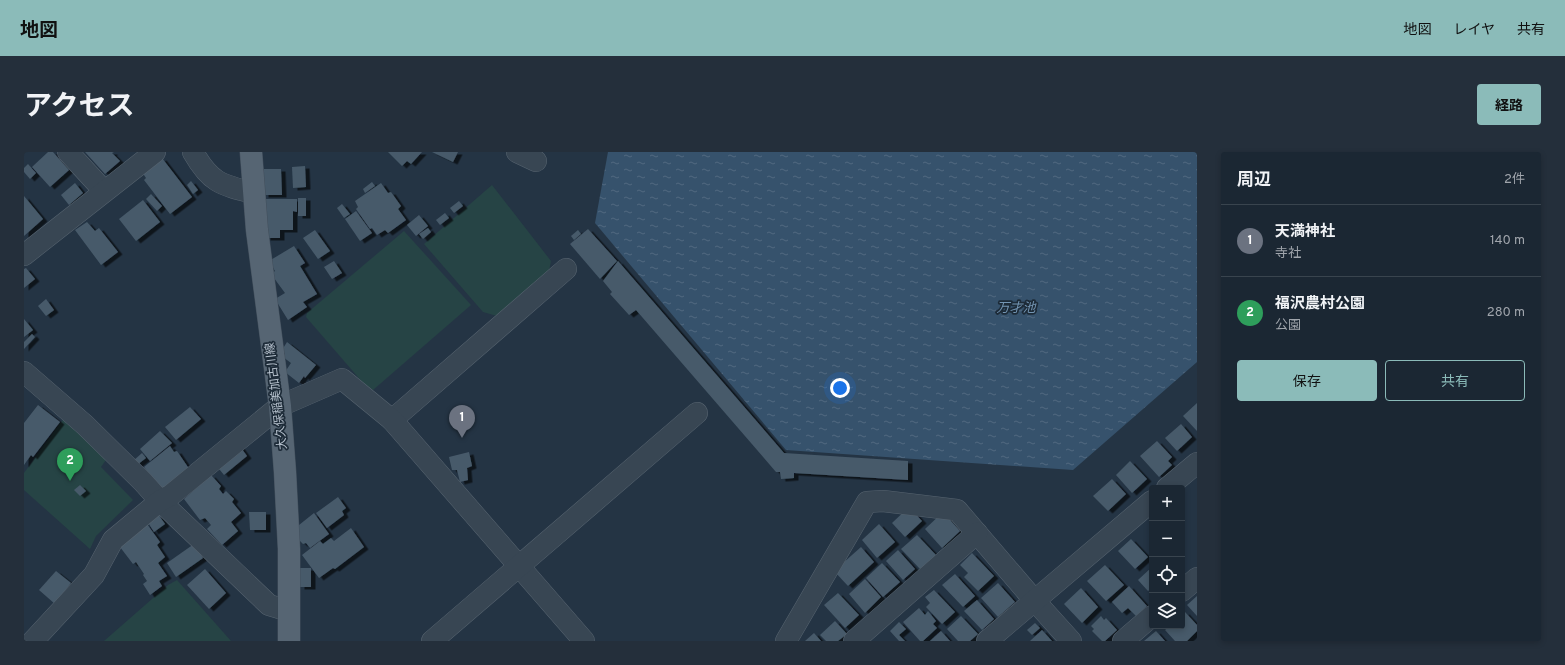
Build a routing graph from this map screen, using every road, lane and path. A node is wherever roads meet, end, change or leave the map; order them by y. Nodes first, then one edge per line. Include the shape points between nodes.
1 (68, 152) edge
2 (155, 152) edge
3 (193, 152) edge
4 (251, 152) edge
5 (517, 152) edge
6 (536, 161) dead end
7 (104, 191) junction
8 (254, 193) junction
9 (24, 255) edge
10 (566, 269) dead end
11 (24, 372) edge
12 (280, 406) junction
13 (697, 413) dead end
14 (392, 420) junction
15 (1197, 463) edge
16 (1171, 485) edge
17 (160, 501) junction
18 (1149, 504) edge
19 (977, 533) junction
20 (519, 565) junction
21 (1197, 578) edge
22 (1185, 588) edge
23 (1034, 600) junction
24 (289, 611) junction
25 (1149, 619) edge
26 (33, 641) edge
27 (290, 641) edge
28 (432, 641) edge
29 (584, 641) edge
30 (786, 641) edge
31 (854, 641) edge
32 (987, 641) edge
33 (1072, 641) edge
34 (1123, 641) edge

1 - 7 street
2 - 7 street
3 - 8 street via 211,178 232,188
4 - 8 main road, 大久保稲美加古川線
5 - 6 street
7 - 9 street
8 - 12 main road, 大久保稲美加古川線
10 - 14 street
11 - 17 street via 85,425
12 - 14 street via 342,379
12 - 17 street via 171,495
12 - 24 main road, 大久保稲美加古川線 via 286,472
13 - 20 street
14 - 20 street
15 - 16 street
17 - 24 street via 270,605
17 - 26 street via 113,540 94,575
18 - 23 street
19 - 23 street
19 - 30 street via 957,510 883,501 867,502
19 - 31 street
20 - 28 street
20 - 29 street
21 - 22 street
23 - 32 street
23 - 33 street
24 - 27 main road, 大久保稲美加古川線
25 - 34 street

